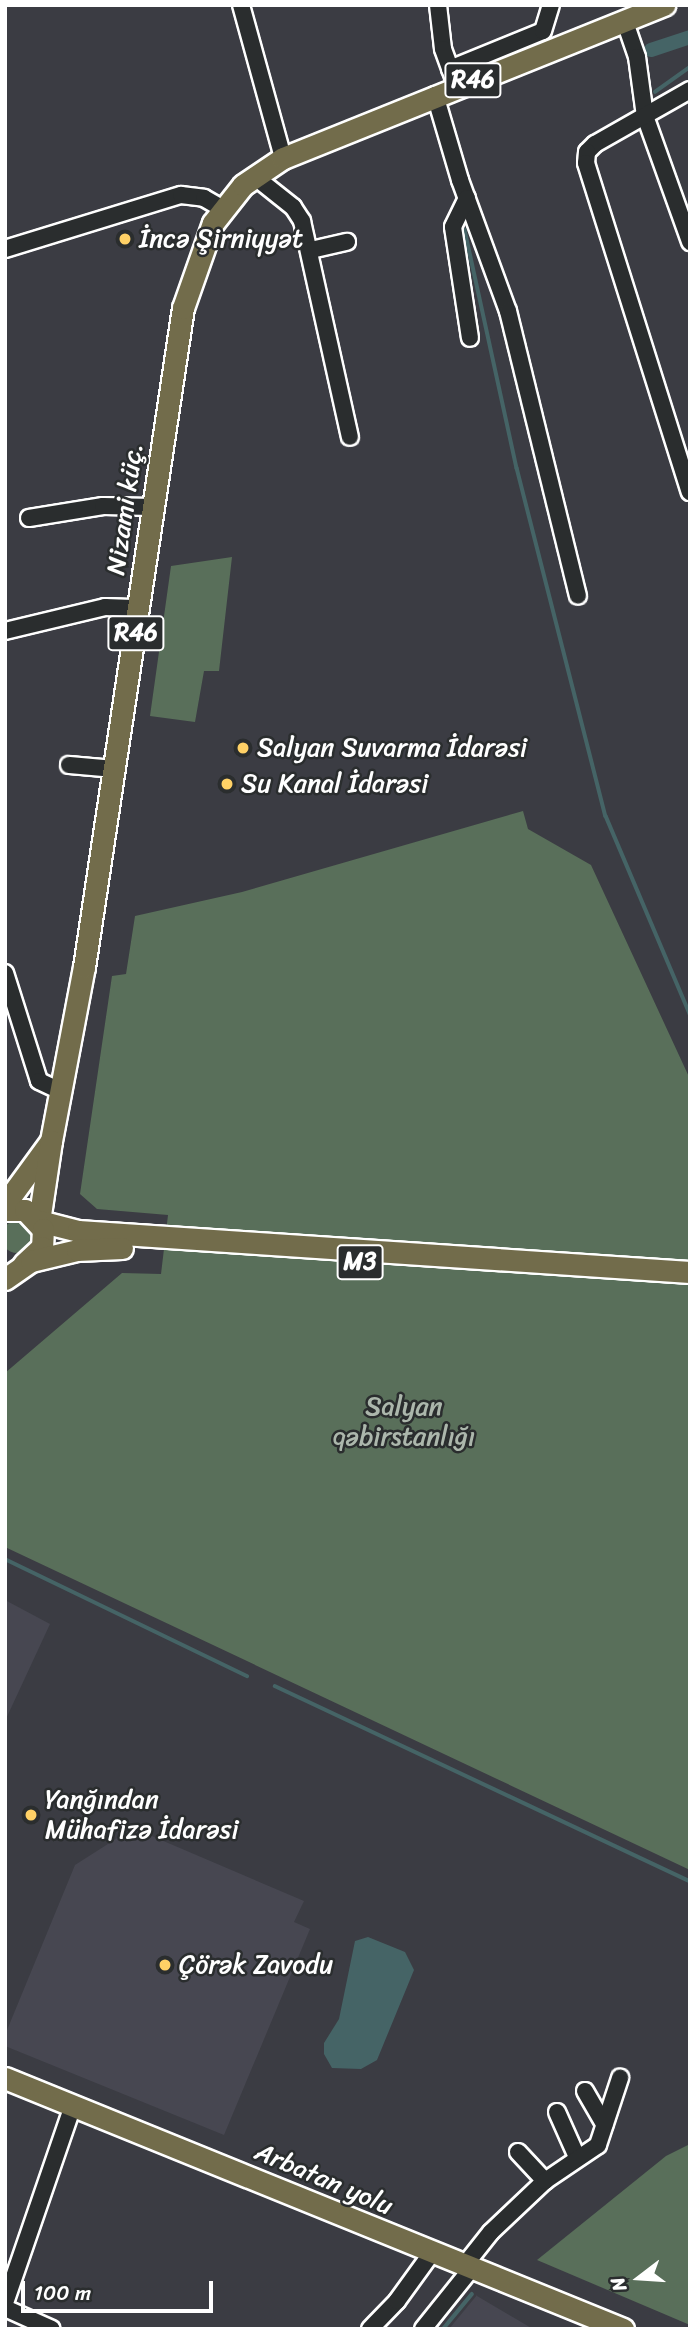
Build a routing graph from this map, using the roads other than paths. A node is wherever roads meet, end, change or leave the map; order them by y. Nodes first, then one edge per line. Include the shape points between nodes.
1 (241, 5) edge
2 (438, 5) edge
3 (551, 5) edge
4 (664, 5) edge
5 (633, 15) edge
6 (453, 78) junction
7 (690, 90) edge
8 (435, 95) junction
9 (645, 116) junction
10 (283, 158) junction
11 (254, 176) junction
12 (467, 198) junction
13 (223, 208) junction
14 (347, 242) dead end
15 (690, 242) edge
16 (5, 248) edge
17 (311, 250) junction
18 (470, 338) dead end
19 (350, 437) dead end
20 (690, 492) edge
21 (153, 507) junction
22 (29, 518) dead end
23 (578, 596) dead end
24 (139, 608) junction
25 (5, 631) edge
26 (69, 765) dead end
27 (115, 769) junction
28 (5, 973) edge
29 (61, 1091) junction
30 (51, 1142) junction
31 (5, 1204) edge
32 (5, 1210) edge
33 (39, 1221) junction
34 (31, 1261) junction
35 (5, 1264) edge
36 (690, 1272) edge
37 (5, 1279) edge
38 (690, 1283) edge
39 (5, 2078) edge
40 (620, 2078) dead end
41 (585, 2091) dead end
42 (74, 2106) junction
43 (557, 2112) dead end
44 (605, 2125) junction
45 (519, 2152) dead end
46 (577, 2157) junction
47 (545, 2181) junction
48 (431, 2254) junction
49 (467, 2268) junction
50 (5, 2305) edge
51 (52, 2329) edge
52 (370, 2329) edge
53 (423, 2329) edge
54 (623, 2329) edge

1 - 10 street
2 - 6 street
3 - 6 street via 544,31
4 - 5 main road, R46
5 - 6 main road, R46
5 - 9 street
6 - 8 main road, R46
7 - 9 street
8 - 10 main road, R46
8 - 12 street
9 - 15 street
9 - 20 street via 595,144 587,152 586,163
10 - 11 main road, Nizami küç. / R46
11 - 13 main road, Nizami küç. / R46
11 - 17 street via 293,207
12 - 18 street via 453,227
12 - 23 street via 508,312
13 - 16 street via 204,198 181,195
13 - 21 main road, Nizami küç. / R46 via 189,282
14 - 17 street
17 - 19 street
21 - 22 street via 103,506
21 - 24 main road, Nizami küç. / R46
24 - 25 street via 105,607
24 - 27 main road, Nizami küç. / R46
26 - 27 street
27 - 29 main road, Nizami küç. / R46
28 - 29 street via 39,1081
29 - 30 main road, Nizami küç. / R46
30 - 31 main road
30 - 33 main road, Nizami küç.
32 - 33 main road via 25,1210
33 - 34 main road, Nizami küç. via 42,1247
33 - 36 main road via 122,1236
34 - 35 main road
34 - 37 main road
34 - 38 main road, M3 via 77,1250 123,1248
39 - 42 main road, Arbatan yolu
40 - 44 street
41 - 44 street
42 - 48 main road, Arbatan yolu
42 - 50 street
43 - 46 street
44 - 46 street via 598,2145
45 - 47 street
46 - 47 street
47 - 49 street via 491,2232
48 - 49 main road, Arbatan yolu
48 - 52 street
49 - 53 street
49 - 54 main road, Arbatan yolu
50 - 51 street

